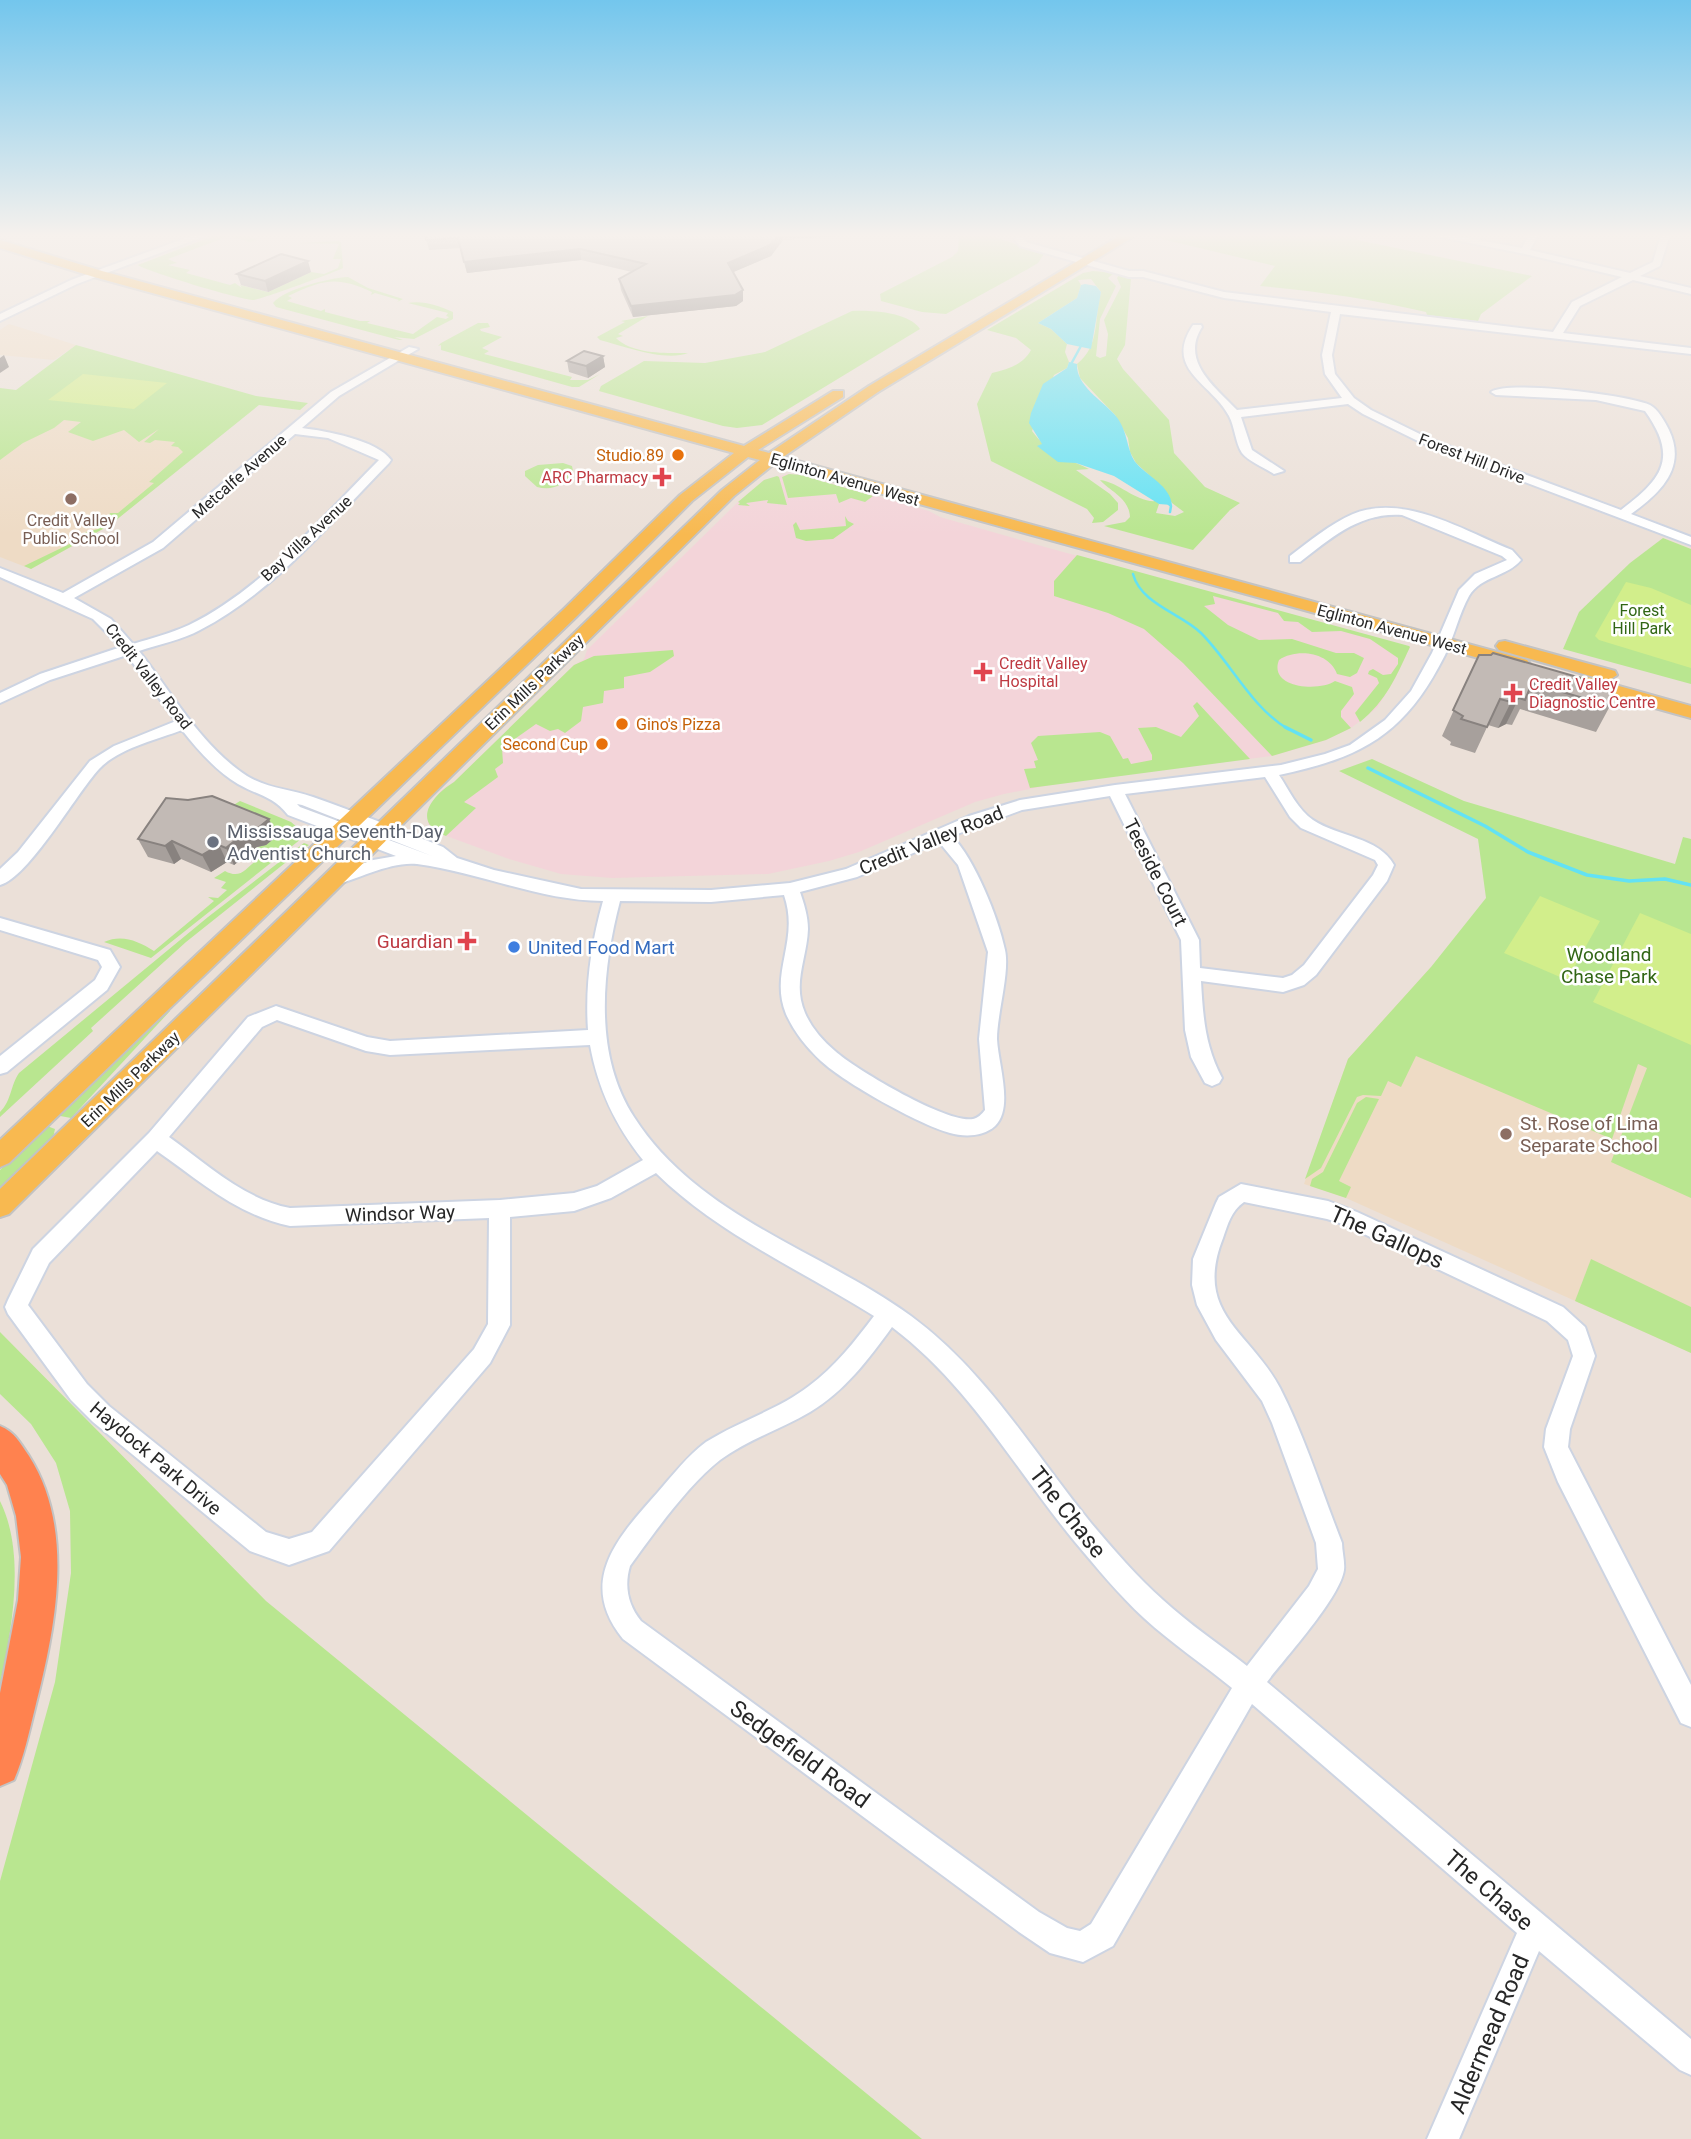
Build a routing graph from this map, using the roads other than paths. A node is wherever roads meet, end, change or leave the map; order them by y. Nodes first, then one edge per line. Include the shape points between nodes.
1 (339, 335) edge
2 (348, 335) edge
3 (965, 335) edge
4 (1192, 335) edge
5 (1332, 335) edge
6 (1546, 335) edge
7 (1556, 336) joint
8 (923, 342) dead end
9 (1691, 351) edge
10 (407, 352) junction
11 (1496, 392) dead end
12 (1350, 400) junction
13 (1234, 414) junction
14 (292, 430) junction
15 (753, 447) junction
16 (778, 454) junction
17 (1278, 471) dead end
18 (1622, 515) junction
19 (1691, 541) edge
20 (1295, 559) dead end
21 (1, 574) edge
22 (63, 599) junction
23 (1446, 637) junction
24 (130, 649) junction
25 (1691, 697) edge
26 (0, 699) edge
27 (1691, 712) edge
28 (186, 723) junction
29 (1269, 771) junction
30 (1115, 790) junction
31 (284, 799) joint
32 (348, 824) junction
33 (942, 834) junction
34 (378, 835) junction
35 (416, 858) junction
36 (452, 862) junction
37 (0, 879) edge
38 (333, 880) junction
39 (790, 889) junction
40 (612, 896) junction
41 (0, 924) edge
42 (1194, 974) junction
43 (597, 1037) junction
44 (0, 1068) edge
45 (1212, 1078) dead end
46 (156, 1139) junction
47 (0, 1156) edge
48 (659, 1162) junction
49 (0, 1206) edge
50 (500, 1209) junction
51 (889, 1313) junction
52 (0, 1443) edge
53 (1249, 1684) junction
54 (1691, 1713) edge
55 (0, 1766) edge
56 (1534, 1928) junction
57 (1691, 2059) edge
58 (1443, 2139) edge

1 - 10 main road, Eglinton Avenue West
2 - 10 main road, Eglinton Avenue West
3 - 16 main road, Erin Mills Parkway
4 - 13 street via 1192,368
5 - 12 street, Forest Hill Drive via 1327,364
6 - 7 street
7 - 9 street
8 - 15 main road, Erin Mills Parkway
10 - 14 street, Metcalfe Avenue via 347,385
10 - 15 main road, Eglinton Avenue West
11 - 18 street via 1532,391 1649,409 1670,444 1669,472 1649,496
12 - 13 street
12 - 18 street, Forest Hill Drive via 1409,434
13 - 17 street via 1247,452
14 - 22 street, Metcalfe Avenue via 170,536
14 - 24 street, Bay Villa Avenue via 330,435 381,454 385,460 286,561 217,615 192,629
15 - 16 main road, Eglinton Avenue West
15 - 32 main road, Erin Mills Parkway via 686,498
16 - 23 main road, Eglinton Avenue West
16 - 34 main road, Erin Mills Parkway via 728,493
18 - 19 street, Forest Hill Drive
20 - 23 street via 1349,520 1388,509 1404,511 1507,553 1514,560 1508,566 1480,577 1464,593
21 - 22 street, Credit Valley Road
22 - 24 street, Credit Valley Road via 104,620
23 - 25 main road, Eglinton Avenue West
23 - 27 main road, Eglinton Avenue West
23 - 29 street, Credit Valley Road via 1418,693 1377,734 1330,758
24 - 26 street via 45,677
24 - 28 street, Credit Valley Road
28 - 31 street, Credit Valley Road via 232,774
28 - 37 street via 95,764
29 - 30 street, Credit Valley Road
29 - 42 street via 1307,824 1381,856 1386,865 1298,980 1283,985
30 - 33 street, Credit Valley Road via 1020,805
30 - 42 street, Teeside Court via 1191,940
31 - 32 street, Credit Valley Road via 295,811
32 - 34 street, Credit Valley Road
32 - 47 main road, Erin Mills Parkway
33 - 39 street, Credit Valley Road via 851,873
33 - 39 street via 966,864 997,952 988,1039 995,1110 983,1126 950,1125 855,1076 803,1030 789,987 799,933
34 - 35 street, Credit Valley Road
34 - 36 street, Credit Valley Road via 437,851
34 - 38 main road, Erin Mills Parkway
35 - 36 street, Credit Valley Road
35 - 38 street via 379,864
36 - 40 street, Credit Valley Road via 535,886
38 - 49 main road, Erin Mills Parkway
39 - 40 street, Credit Valley Road via 711,896
40 - 43 street, The Chase via 598,958
41 - 44 street via 104,956 110,967 101,985
42 - 45 street, Teeside Court via 1194,1030
43 - 46 street, Haydock Park Drive via 390,1048 276,1013 255,1022
43 - 48 street, The Chase via 605,1080 628,1125
46 - 50 street, Windsor Way via 270,1215
46 - 50 street, Haydock Park Drive via 41,1256 16,1307 79,1392 101,1414 259,1542 289,1552 320,1542 482,1356 499,1325
48 - 50 street, Windsor Way via 604,1192 574,1202
48 - 51 street, The Chase via 703,1201 751,1233
51 - 53 street, The Chase via 947,1359 982,1395 1113,1568 1151,1607
51 - 53 street, Sedgefield Road via 841,1376 814,1397 727,1443 695,1467 617,1564 619,1616 632,1630 1029,1922 1061,1942 1083,1947 1102,1935
52 - 55 highway via 29,1490 40,1558 24,1674
53 - 54 street, The Gallops via 1318,1595 1331,1571 1329,1543 1283,1421 1270,1393 1208,1305 1205,1259 1226,1203 1241,1193 1350,1218 1555,1314 1577,1334 1584,1356 1556,1447
53 - 56 street, The Chase
56 - 57 street, The Chase
56 - 58 street, Aldermead Road

